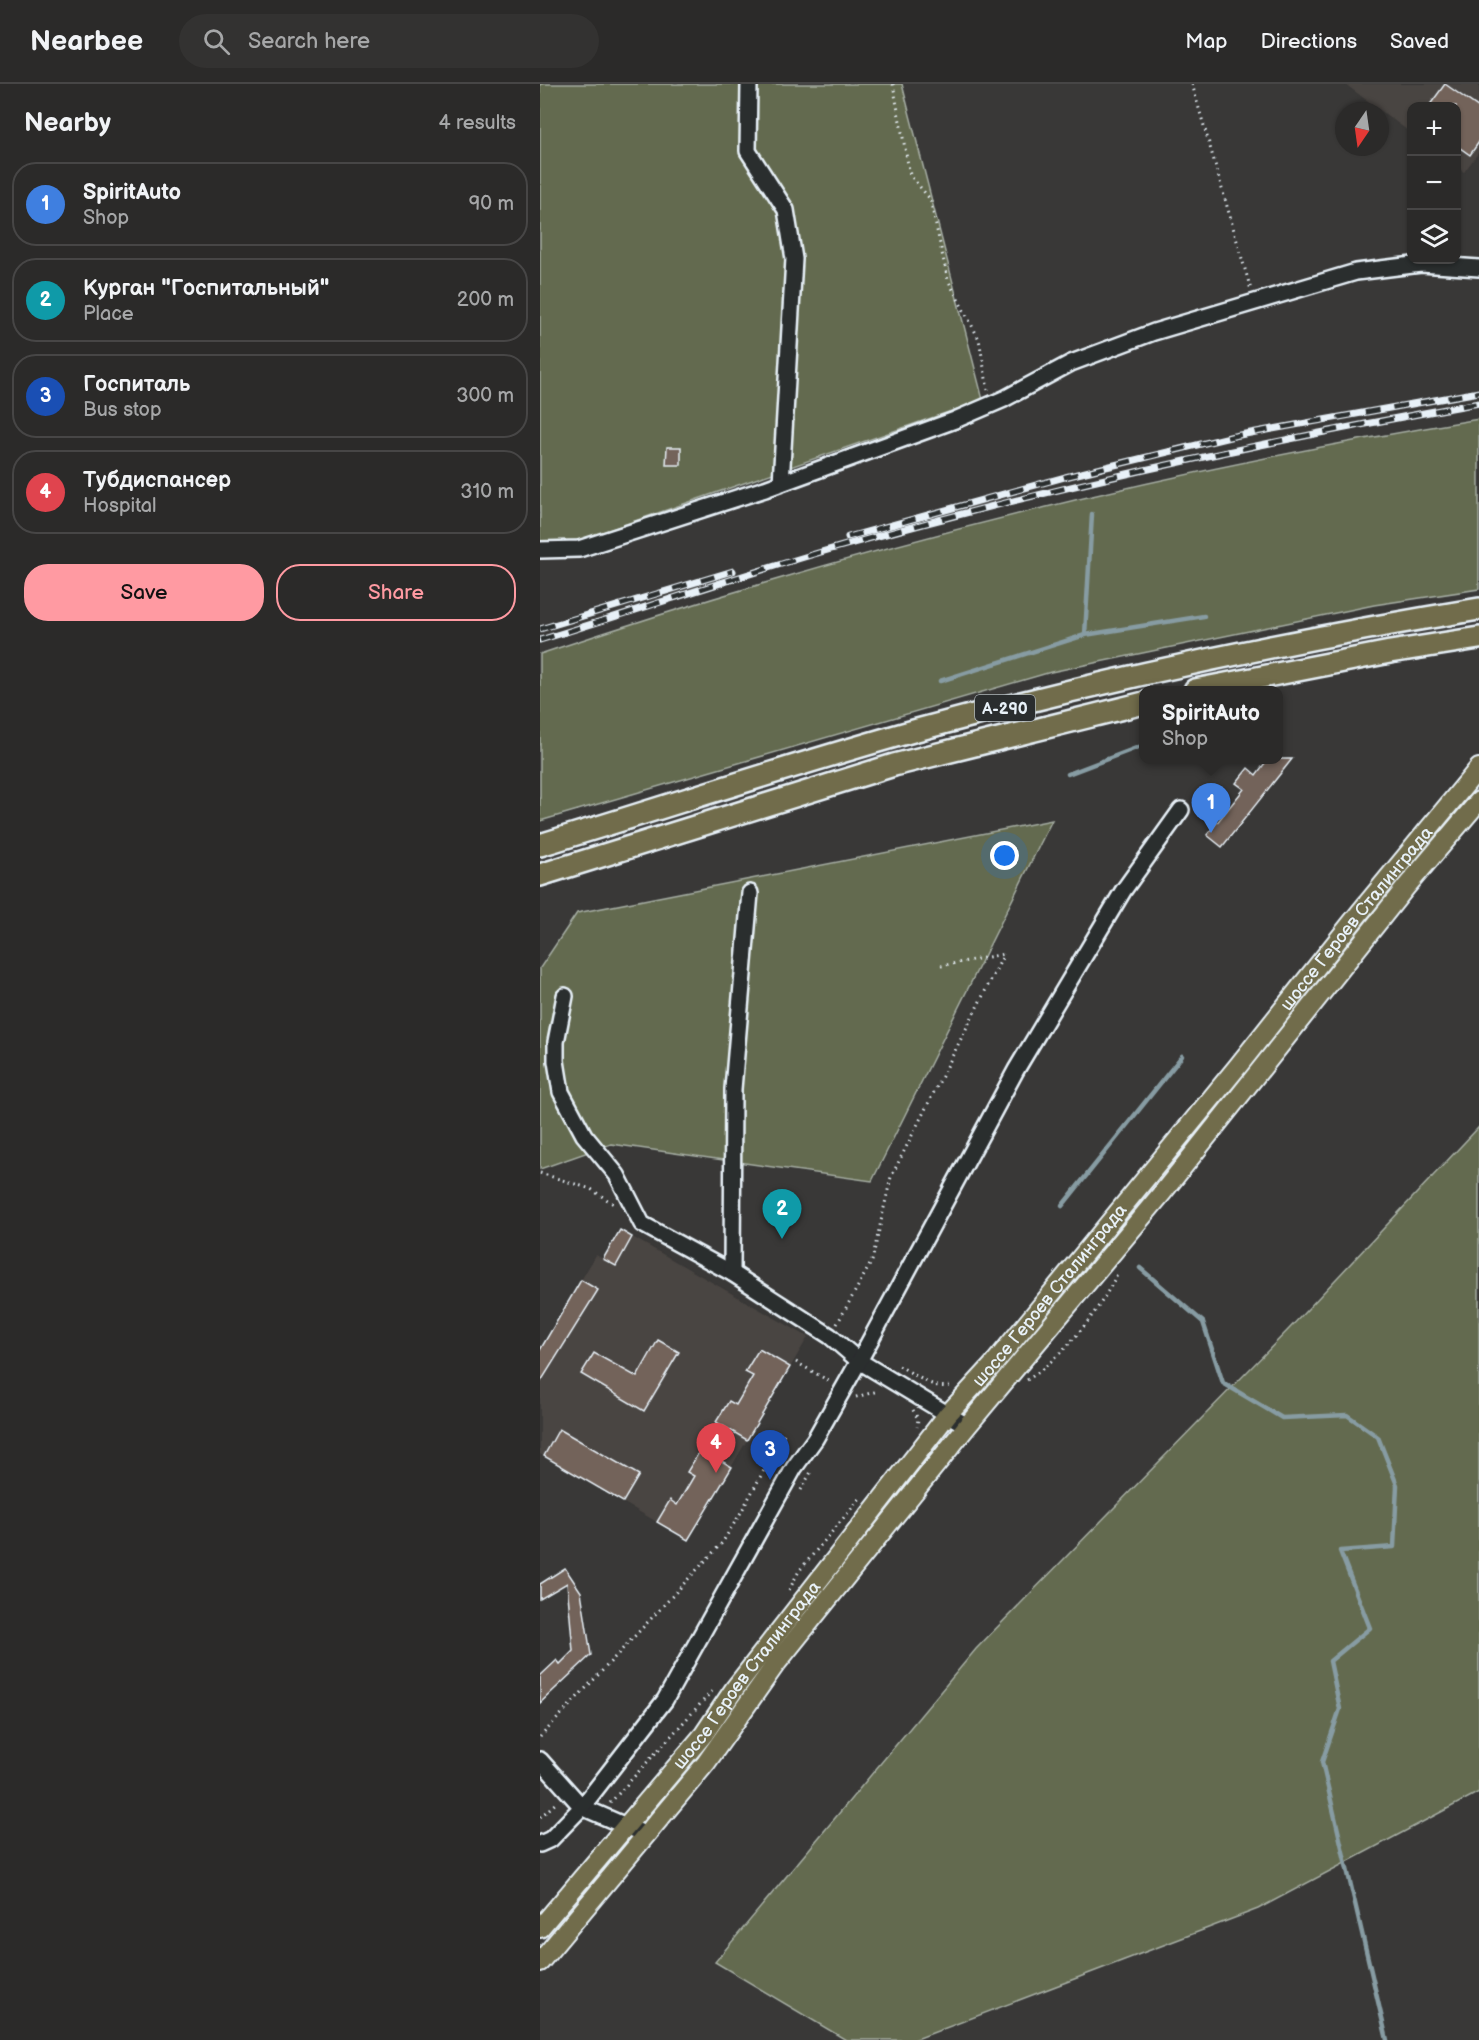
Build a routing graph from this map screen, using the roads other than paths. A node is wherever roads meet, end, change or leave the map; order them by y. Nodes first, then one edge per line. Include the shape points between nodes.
1 (749, 84) edge
2 (1479, 268) edge
3 (781, 483) junction
4 (540, 550) edge
5 (1479, 609) edge
6 (1479, 638) edge
7 (1216, 686) edge
8 (1139, 704) edge
9 (1479, 768) edge
10 (1479, 801) edge
11 (1181, 810) dead end
12 (540, 845) edge
13 (540, 875) edge
14 (750, 893) dead end
15 (565, 996) dead end
16 (732, 1273) junction
17 (859, 1361) junction
18 (948, 1414) junction
19 (967, 1426) junction
20 (540, 1760) edge
21 (582, 1807) junction
22 (625, 1824) junction
23 (644, 1834) junction
24 (540, 1844) edge
25 (540, 1928) edge
26 (540, 1962) edge

1 - 3 street via 748,152 786,210 794,259
2 - 3 street via 1421,264 1356,272 1154,332 1071,363 990,405
3 - 4 street via 579,549
5 - 12 highway, А-290 via 1254,650 1046,697 788,768
6 - 7 highway
8 - 13 highway, А-290 via 894,765
9 - 18 main road, шоссе Героев Сталинграда
10 - 19 main road, шоссе Героев Сталинграда via 1163,1192
11 - 17 street via 1123,891 1016,1071
14 - 16 street via 733,1089
15 - 16 street via 556,1042 557,1077 580,1128 617,1175 642,1224
16 - 17 street via 830,1336
17 - 18 street
17 - 21 street via 794,1468 665,1700
18 - 19 street
18 - 22 main road, шоссе Героев Сталинграда via 735,1688 704,1734
19 - 23 main road, шоссе Героев Сталинграда via 775,1665 706,1763
20 - 21 street
21 - 22 street
21 - 24 street via 551,1839
22 - 23 street
22 - 25 main road, шоссе Героев Сталинграда
23 - 26 main road, шоссе Героев Сталинграда

